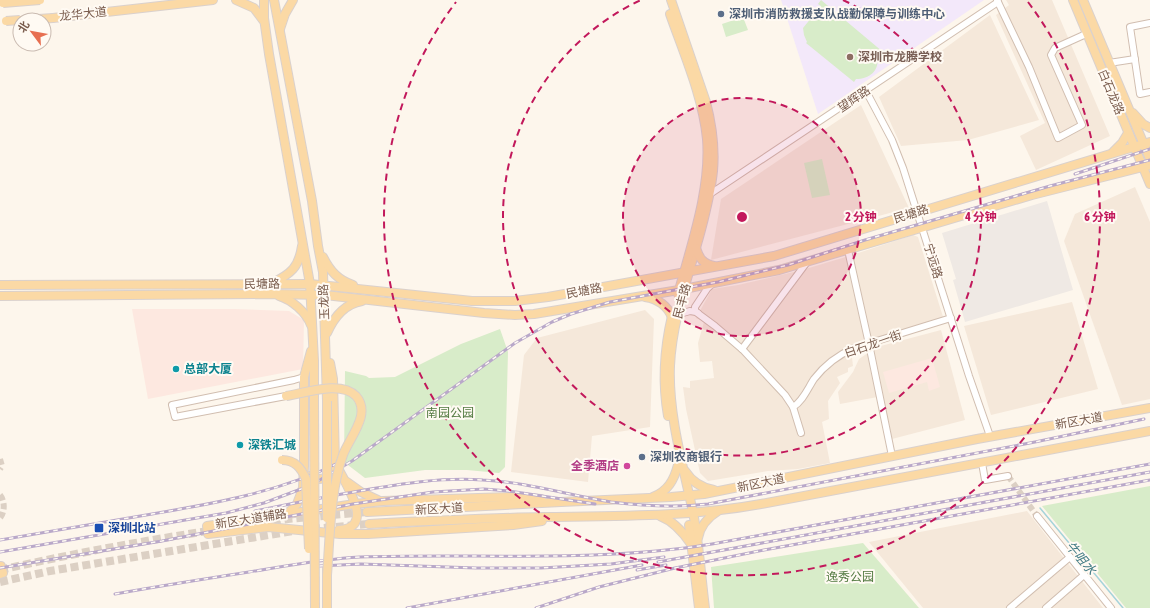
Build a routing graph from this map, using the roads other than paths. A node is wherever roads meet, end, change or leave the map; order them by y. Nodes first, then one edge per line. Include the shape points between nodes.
1 (40, 0) edge
2 (213, 0) edge
3 (236, 0) edge
4 (264, 0) edge
5 (274, 0) edge
6 (293, 0) edge
7 (666, 0) edge
8 (671, 0) edge
9 (1073, 0) edge
10 (1083, 0) edge
11 (997, 1) edge
12 (1, 3) edge
13 (52, 18) edge
14 (1150, 23) edge
15 (265, 26) junction
16 (280, 32) junction
17 (1086, 34) junction
18 (283, 52) junction
19 (269, 54) junction
20 (1135, 59) junction
21 (1109, 63) junction
22 (866, 91) junction
23 (1150, 92) edge
24 (1129, 110) junction
25 (1150, 128) edge
26 (1128, 133) junction
27 (1147, 143) edge
28 (1134, 147) junction
29 (1110, 154) junction
30 (1150, 159) edge
31 (1146, 166) edge
32 (1123, 172) junction
33 (1149, 182) edge
34 (710, 194) junction
35 (918, 212) junction
36 (923, 228) junction
37 (303, 242) junction
38 (318, 246) junction
39 (696, 248) junction
40 (848, 250) junction
41 (321, 258) junction
42 (306, 259) junction
43 (807, 262) junction
44 (721, 266) junction
45 (687, 271) junction
46 (270, 284) junction
47 (310, 284) junction
48 (324, 284) junction
49 (713, 284) junction
50 (0, 285) edge
51 (251, 285) junction
52 (369, 289) junction
53 (682, 290) junction
54 (250, 294) junction
55 (271, 294) junction
56 (310, 294) junction
57 (325, 295) junction
58 (0, 296) edge
59 (640, 296) junction
60 (375, 300) junction
61 (698, 313) junction
62 (674, 318) junction
63 (951, 318) junction
64 (325, 321) junction
65 (311, 324) junction
66 (325, 335) junction
67 (869, 344) junction
68 (312, 345) junction
69 (326, 346) junction
70 (742, 349) junction
71 (304, 376) junction
72 (286, 396) joint
73 (793, 407) junction
74 (1150, 408) edge
75 (1150, 431) edge
76 (801, 433) dead end
77 (990, 436) junction
78 (892, 456) junction
79 (282, 460) dead end
80 (335, 461) junction
81 (982, 463) junction
82 (304, 466) junction
83 (681, 467) junction
84 (1008, 476) dead end
85 (343, 478) junction
86 (719, 491) junction
87 (687, 496) junction
88 (650, 498) junction
89 (383, 501) junction
90 (561, 502) junction
91 (355, 504) junction
92 (718, 511) junction
93 (367, 512) tunnel mouth
94 (288, 513) junction
95 (690, 513) junction
96 (655, 515) junction
97 (1037, 516) tunnel mouth
98 (562, 517) junction
99 (369, 524) tunnel mouth
100 (320, 532) junction
101 (695, 544) junction
102 (1070, 557) junction
103 (0, 566) edge
104 (0, 574) edge
105 (327, 575) junction
106 (1084, 575) junction
107 (1013, 607) edge
108 (314, 608) edge
109 (328, 608) edge
110 (699, 608) edge
111 (705, 608) edge
112 (1046, 608) edge
113 (1110, 608) edge

1 - 12 main road, bridge
2 - 13 main road, 龙华大道, bridge
3 - 15 main road via 256,10
4 - 15 main road, 玉龙路
5 - 16 main road, 玉龙路
6 - 16 main road via 285,14
7 - 45 main road, 民丰路 via 698,96 707,139 705,186
8 - 34 main road, 民丰路 via 710,116 713,170
9 - 17 main road, 白石龙路
10 - 21 main road, 白石龙路
11 - 17 street via 1029,67 1058,138 1082,125 1051,54 1055,48
11 - 22 street, 望辉路
14 - 20 street via 1130,27
15 - 19 main road, 玉龙路
16 - 18 main road, 玉龙路
17 - 26 main road, 白石龙路
18 - 19 main road
18 - 38 main road, 玉龙路 via 312,201
19 - 37 main road, 玉龙路
20 - 21 street
20 - 23 street via 1140,94
21 - 24 main road, 白石龙路
22 - 34 street, 望辉路
22 - 35 street, 宁远路 via 898,153
24 - 25 main road
24 - 27 main road, 白石龙路
26 - 28 main road, 白石龙路
26 - 29 main road
27 - 28 main road, 民塘路
27 - 30 main road, 白石龙路
28 - 29 main road, 民塘路
28 - 31 main road, 白石龙路
29 - 35 main road, 民塘路
31 - 32 main road, 民塘路
31 - 33 main road, 白石龙路
32 - 33 main road via 1140,175
32 - 36 main road, 民塘路 via 1032,195
34 - 39 main road, 民丰路
35 - 36 street, 宁远路
35 - 44 main road, 民塘路 via 774,256
36 - 40 main road, 民塘路
36 - 63 street, 宁远路
37 - 42 main road, 玉龙路
37 - 46 main road via 295,268
38 - 41 main road, 玉龙路
38 - 52 main road via 336,276 348,283
39 - 44 main road via 704,263
39 - 45 main road, 民丰路
40 - 43 main road, 民塘路
40 - 67 street
41 - 42 main road
41 - 48 main road, 玉龙路
42 - 47 main road, 玉龙路
43 - 49 main road, 民塘路
43 - 70 street
44 - 45 main road, 民塘路
45 - 52 main road, 民塘路 via 569,294 515,301 472,301
45 - 53 main road, 民丰路
46 - 47 main road, 民塘路
46 - 51 main road, 民塘路
47 - 48 main road, 民塘路
47 - 56 main road, 玉龙路
48 - 52 main road, 民塘路
48 - 57 main road, 玉龙路
49 - 53 main road, 民塘路
49 - 61 street via 696,306 695,311
50 - 51 main road, 民塘路
51 - 54 street
53 - 59 main road, 民塘路
53 - 62 main road, 民丰路
54 - 55 main road, 民塘路
54 - 58 main road, 民塘路
55 - 56 main road, 民塘路
55 - 65 main road via 294,303
56 - 57 main road, 民塘路
56 - 65 main road, 玉龙路
57 - 60 main road, 民塘路
57 - 64 main road, 玉龙路
59 - 60 main road, 民塘路 via 515,315
59 - 62 main road via 665,305
60 - 66 main road via 343,308
61 - 62 street via 688,311
61 - 70 street
62 - 83 main road, 民丰路 via 670,379
63 - 67 street, 白石龙一街
63 - 77 street, 宁远路
64 - 65 main road
64 - 66 main road, 玉龙路
65 - 68 main road, 玉龙路
66 - 69 main road, 玉龙路
67 - 73 street, 白石龙一街 via 851,349 833,360
67 - 78 street
68 - 71 main road
68 - 108 main road, 玉龙路, bridge
69 - 80 main road via 333,379
69 - 105 main road, 玉龙路, bridge
70 - 73 street
71 - 72 street via 172,405 175,417
71 - 82 main road
72 - 105 main road, bridge via 338,388 353,394 360,403 359,422 343,452 337,478
73 - 76 street
74 - 77 main road, 新区大道
75 - 81 main road, 新区大道
77 - 78 main road, 新区大道
78 - 86 main road, 新区大道
79 - 108 main road, bridge via 299,466 306,479 310,586
80 - 82 main road via 330,476 318,480 307,473
80 - 85 main road
81 - 84 street via 985,480
81 - 92 main road, 新区大道
82 - 94 main road via 301,496
83 - 86 main road via 697,484
83 - 87 main road, 民丰路
83 - 88 main road via 671,484
85 - 89 main road via 360,492
85 - 91 main road
86 - 87 main road, 新区大道
87 - 88 main road, 新区大道
87 - 95 main road, 民丰路
88 - 90 main road, 新区大道
89 - 90 main road, 新区大道辅路 via 514,497
89 - 91 main road, 新区大道辅路
90 - 93 main road, 新区大道
91 - 94 main road, 新区大道辅路
91 - 100 main road via 357,520 351,527
92 - 95 main road, 新区大道
92 - 101 main road via 705,522
94 - 100 main road, 新区大道辅路 via 207,526 208,534 268,527
95 - 96 main road, 新区大道
95 - 101 main road, 民丰路
96 - 98 main road, 新区大道
96 - 101 main road via 666,519
97 - 102 street
98 - 99 main road, 新区大道
98 - 100 main road, 新区大道辅路 via 512,525 368,534
101 - 110 main road, 民丰路
101 - 111 main road, 民丰路
102 - 106 street
102 - 107 street
103 - 104 main road via 3,573
105 - 109 main road, 玉龙路
106 - 112 street
106 - 113 street

